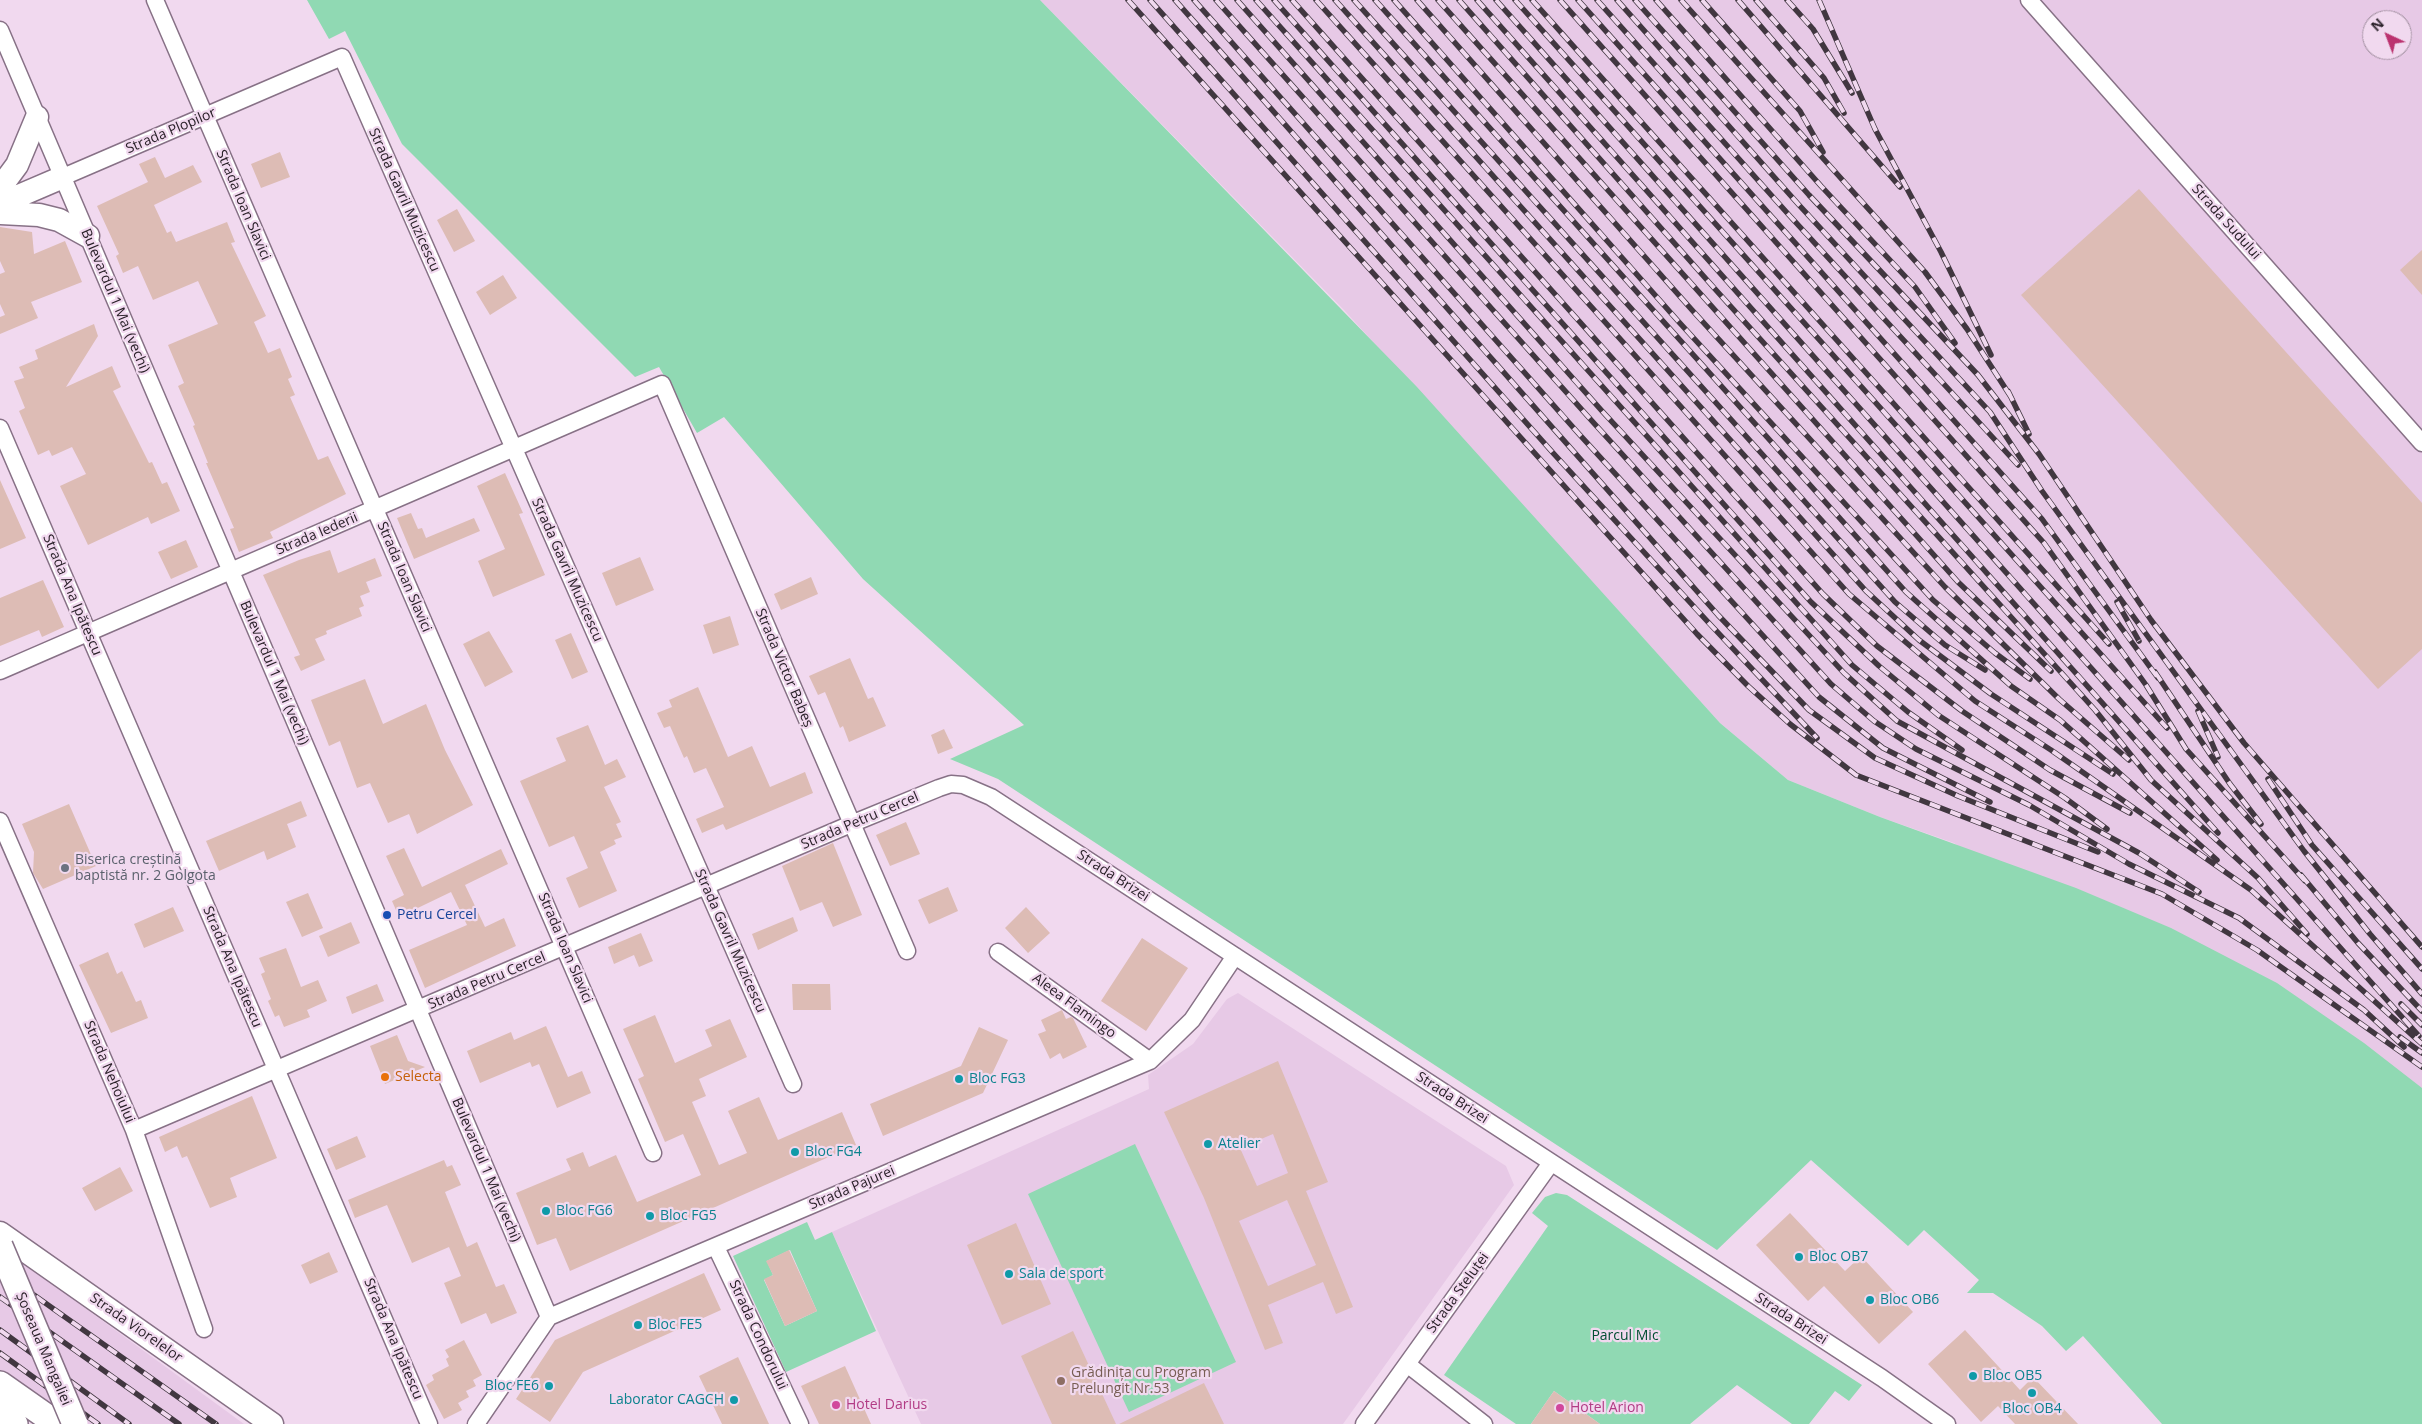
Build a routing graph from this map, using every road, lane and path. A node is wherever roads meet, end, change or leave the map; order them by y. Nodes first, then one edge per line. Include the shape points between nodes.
1 (155, 0) edge
2 (2029, 0) edge
3 (0, 30) edge
4 (342, 57) joint
5 (205, 116) junction
6 (37, 117) junction
7 (63, 177) junction
8 (0, 188) edge
9 (0, 204) edge
10 (0, 212) edge
11 (88, 236) junction
12 (662, 384) joint
13 (0, 428) edge
14 (2422, 443) edge
15 (514, 449) junction
16 (374, 509) junction
17 (231, 571) junction
18 (88, 632) junction
19 (0, 671) edge
20 (951, 784) joint
21 (0, 821) edge
22 (851, 824) junction
23 (707, 887) junction
24 (564, 948) junction
25 (907, 951) dead end
26 (998, 952) dead end
27 (1235, 956) junction
28 (418, 1010) junction
29 (1150, 1060) junction
30 (277, 1070) junction
31 (793, 1084) dead end
32 (134, 1130) junction
33 (653, 1153) dead end
34 (1552, 1163) junction
35 (0, 1233) edge
36 (0, 1246) edge
37 (716, 1247) junction
38 (0, 1289) edge
39 (549, 1317) junction
40 (204, 1329) dead end
41 (1407, 1364) junction
42 (0, 1384) edge
43 (0, 1408) edge
44 (15, 1424) edge
45 (57, 1424) edge
46 (75, 1424) edge
47 (272, 1424) edge
48 (429, 1424) edge
49 (476, 1424) edge
50 (800, 1424) edge
51 (1364, 1424) edge
52 (1484, 1424) edge
53 (1947, 1424) edge

1 - 5 street, Strada Ioan Slavici
2 - 14 street, Strada Sudului
3 - 6 street, Bulevardul 1 Mai (vechi)
4 - 5 street, Strada Plopilor
4 - 15 street, Strada Gavril Muzicescu
5 - 7 street, Strada Plopilor
5 - 16 street, Strada Ioan Slavici
6 - 7 street, Bulevardul 1 Mai (vechi)
6 - 8 street via 18,165
7 - 9 street, Strada Plopilor
7 - 11 street, Bulevardul 1 Mai (vechi)
10 - 11 street via 39,214 59,220
11 - 17 street, Bulevardul 1 Mai (vechi)
12 - 15 street, Strada Iederii
12 - 22 street, Strada Victor Babeș
13 - 18 street, Strada Ana Ipătescu
15 - 16 street, Strada Iederii
15 - 23 street, Strada Gavril Muzicescu
16 - 17 street, Strada Iederii
16 - 24 street, Strada Ioan Slavici
17 - 18 street, Strada Iederii
17 - 28 street, Bulevardul 1 Mai (vechi)
18 - 19 street, Strada Iederii
18 - 30 street, Strada Ana Ipătescu
20 - 22 street, Strada Petru Cercel
20 - 27 street, Strada Brizei via 977,789 991,797
21 - 32 street, Strada Nehoiului
22 - 23 street, Strada Petru Cercel
22 - 25 street, Strada Victor Babeș
23 - 24 street, Strada Petru Cercel
23 - 31 street, Strada Gavril Muzicescu
24 - 28 street, Strada Petru Cercel
24 - 33 street, Strada Ioan Slavici
26 - 29 street, Aleea Flamingo
27 - 29 street, Strada Pajurei via 1192,1020
27 - 34 street, Strada Brizei
28 - 30 street, Strada Petru Cercel
28 - 39 street, Bulevardul 1 Mai (vechi)
29 - 37 street, Strada Pajurei
30 - 32 street, Strada Petru Cercel
30 - 48 street, Strada Ana Ipătescu
32 - 40 street, Strada Nehoiului
34 - 41 street, Strada Steluței
34 - 53 street, Strada Brizei via 1882,1378
35 - 47 street, Strada Viorelelor
36 - 46 main road, Șoseaua Mangaliei, bridge
37 - 39 street, Strada Pajurei
37 - 50 street, Strada Condorului
38 - 45 main road, Șoseaua Mangaliei
39 - 49 street
41 - 51 street, Strada Steluței
41 - 52 street
42 - 45 main road
43 - 44 main road

